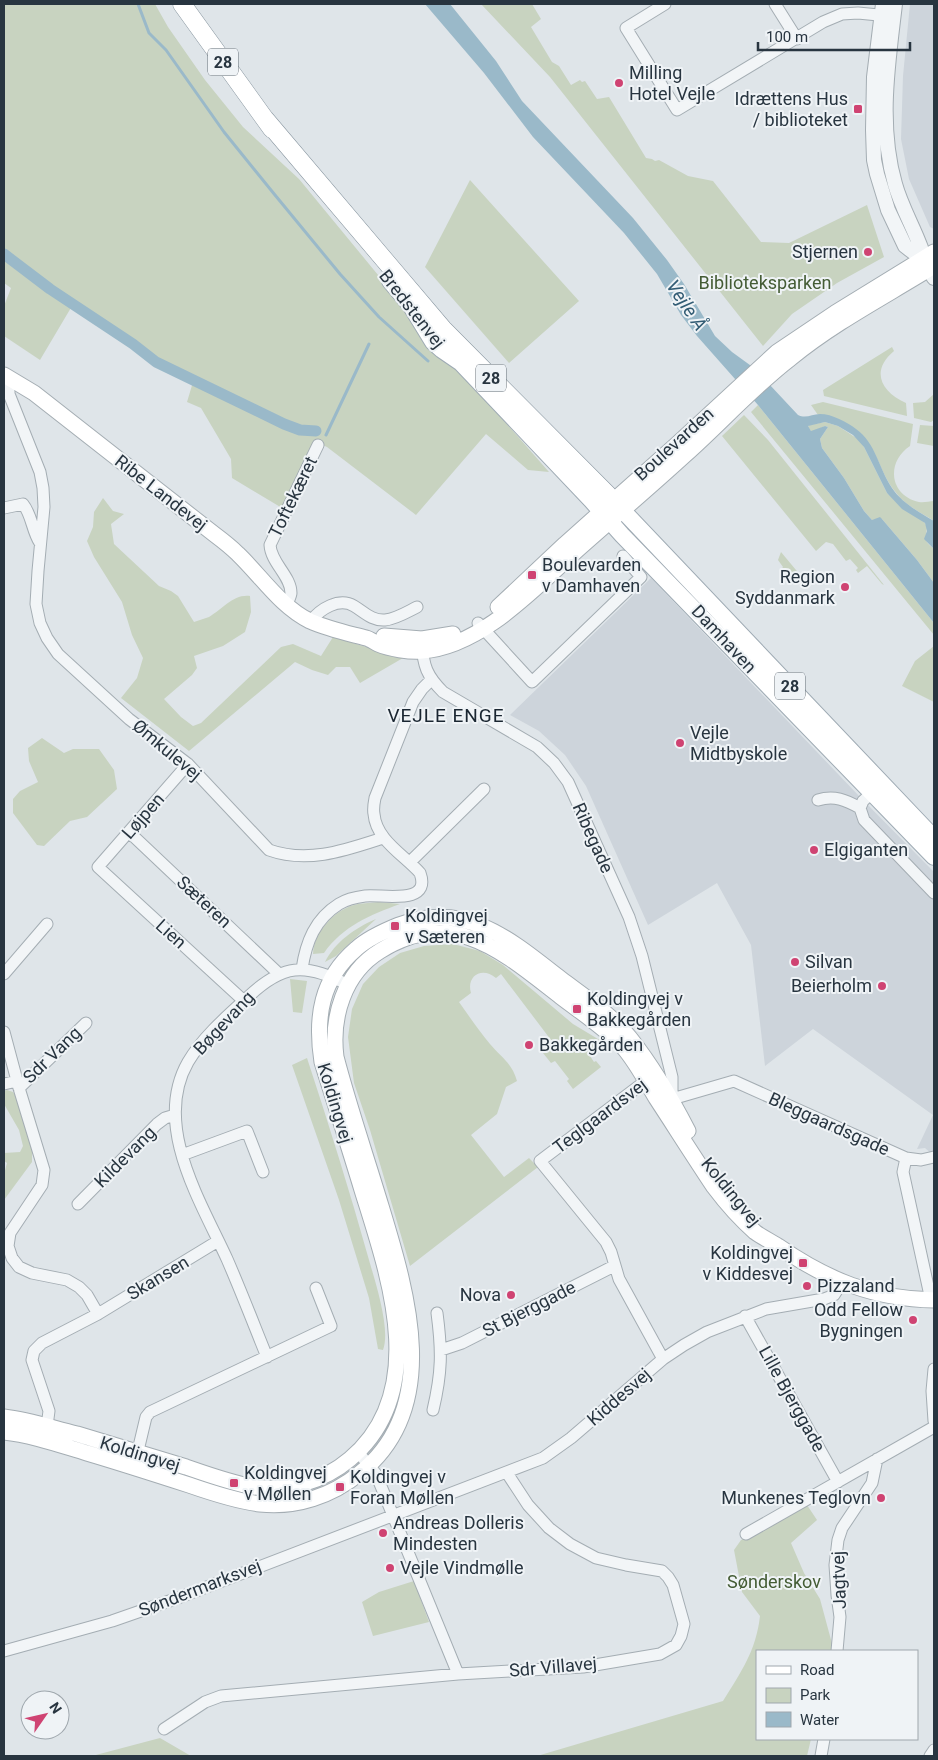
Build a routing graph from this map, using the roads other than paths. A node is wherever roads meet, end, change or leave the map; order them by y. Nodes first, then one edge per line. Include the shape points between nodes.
1 (182, 4) edge
2 (665, 4) edge
3 (774, 4) edge
4 (888, 10) edge
5 (797, 39) junction
6 (265, 119) junction
7 (931, 265) edge
8 (390, 281) joint
9 (9, 377) edge
10 (318, 444) dead end
11 (609, 507) junction
12 (4, 508) edge
13 (40, 545) junction
14 (623, 556) dead end
15 (287, 604) junction
16 (417, 607) dead end
17 (311, 621) junction
18 (480, 627) junction
19 (422, 645) junction
20 (431, 680) junction
21 (188, 764) junction
22 (484, 788) dead end
23 (876, 788) junction
24 (818, 800) dead end
25 (860, 808) junction
26 (129, 832) junction
27 (383, 838) junction
28 (934, 838) edge
29 (934, 856) edge
30 (410, 862) junction
31 (98, 868) joint
32 (934, 893) edge
33 (47, 924) dead end
34 (302, 969) junction
35 (278, 973) junction
36 (4, 974) edge
37 (332, 976) junction
38 (348, 985) junction
39 (244, 1001) junction
40 (86, 1023) dead end
41 (4, 1032) edge
42 (651, 1077) junction
43 (4, 1084) edge
44 (18, 1084) junction
45 (672, 1099) junction
46 (175, 1115) junction
47 (182, 1154) junction
48 (934, 1157) edge
49 (906, 1158) junction
50 (263, 1172) dead end
51 (78, 1204) dead end
52 (218, 1241) junction
53 (774, 1243) junction
54 (614, 1266) junction
55 (842, 1282) junction
56 (316, 1288) dead end
57 (932, 1300) edge
58 (437, 1313) dead end
59 (98, 1314) junction
60 (745, 1316) junction
61 (442, 1350) junction
62 (267, 1357) junction
63 (663, 1359) junction
64 (934, 1370) edge
65 (433, 1410) dead end
66 (4, 1417) edge
67 (934, 1421) edge
68 (48, 1426) junction
69 (934, 1427) edge
70 (4, 1432) edge
71 (138, 1452) junction
72 (358, 1452) junction
73 (877, 1459) junction
74 (370, 1465) junction
75 (134, 1468) junction
76 (508, 1473) junction
77 (838, 1482) junction
78 (394, 1516) junction
79 (746, 1534) dead end
80 (837, 1650) edge
81 (4, 1652) edge
82 (458, 1674) junction
83 (164, 1729) dead end
84 (824, 1740) edge
85 (934, 1750) edge
86 (821, 1756) edge
87 (930, 1756) edge

1 - 6 highway, Bredstenvej / 28
2 - 5 street via 626,28 678,110
3 - 5 street
4 - 5 street via 842,14
4 - 7 street via 885,111 889,159 905,212
6 - 8 highway, Bredstenvej / 28 via 311,184
6 - 11 highway, Bredstenvej / 28 via 443,329
7 - 11 main road, Boulevarden via 800,335 776,352 765,372 739,395 685,456
8 - 11 main road, Bredstenvej / 28 via 434,342 461,363
9 - 13 street, Ømkulevej via 9,394 40,472 43,488
9 - 15 main road, Ribe Landevej via 62,414 238,553
10 - 15 street, Toftekæret via 270,545 270,554 291,592
11 - 18 main road, Boulevarden
11 - 23 main road, Damhaven / 28
12 - 13 street, Ømkulevej via 23,504
13 - 21 street, Ømkulevej via 36,604 47,638 58,654 129,719
14 - 18 street via 641,576 532,682
15 - 17 main road, Ribe Landevej
16 - 17 street via 384,620 373,618 353,604 343,602 331,604
17 - 19 main road, Ribe Landevej via 404,650
18 - 19 main road, Boulevarden via 446,645
19 - 20 street
20 - 27 street via 413,702 375,798 374,814
20 - 45 street, Ribegade via 443,692 537,747 568,782 642,956 672,1077
21 - 26 street, Løjpen
21 - 27 street, Ømkulevej via 270,850 281,854 320,855
22 - 30 street
23 - 25 street
23 - 28 main road, Damhaven / 28
23 - 29 main road, Damhaven / 28
24 - 25 street via 826,797 843,799
25 - 32 street via 864,820
26 - 31 street, Løjpen
26 - 35 street, Sæteren
27 - 30 street
30 - 34 street via 423,880 418,890 405,897 366,896 341,903 318,923 311,934
31 - 39 street, Lien
33 - 36 street
34 - 35 street, Bøgevang
34 - 37 street, Bøgevang
35 - 39 street, Bøgevang
37 - 38 street, Bøgevang
37 - 42 main road, Koldingvej via 344,959 361,944 386,930 428,917 475,922 519,946 602,1010 628,1036
37 - 72 main road, Koldingvej via 320,1011 322,1062 371,1218 396,1319 395,1380 377,1428
38 - 42 main road, Koldingvej via 375,954 395,941 416,934 442,932 466,935 511,958 610,1035
38 - 74 main road, Koldingvej via 340,1001 336,1021 336,1056 397,1259 406,1296 412,1352 410,1379 398,1424 392,1438
39 - 46 street, Bøgevang via 202,1043 188,1063 177,1090
40 - 44 street, Sdr Vang
41 - 44 street, Sdr Vang
42 - 45 main road, Koldingvej
42 - 53 main road, Koldingvej via 718,1193 757,1233
42 - 54 street, Teglgaardsvej via 540,1161 606,1242
43 - 44 street
44 - 59 street, Sdr Vang via 44,1170 42,1185 10,1233 8,1246 12,1258 19,1267 32,1273 67,1280 79,1286
45 - 49 street, Bleggaardsgade via 734,1081
45 - 53 main road, Koldingvej via 716,1178
46 - 47 street, Bøgevang
46 - 51 street, Kildevang via 157,1124
47 - 50 street via 247,1131
47 - 52 street, Bøgevang via 194,1191
48 - 49 street via 921,1160
49 - 57 street, Bleggaardsgade via 903,1172
52 - 59 street, Skansen
52 - 62 street, Bøgevang
53 - 55 main road, Koldingvej via 803,1264
54 - 61 street, St Bjerggade
54 - 63 street, Teglgaardsvej
55 - 57 main road, Koldingvej via 868,1292
55 - 60 street, Kiddesvej via 834,1295 824,1299
56 - 62 street via 331,1326
58 - 61 street
59 - 68 street via 42,1343 34,1351 32,1360 49,1410
60 - 63 street, Kiddesvej via 707,1332
60 - 77 street, Lille Bjerggade
61 - 65 street via 440,1382
62 - 71 street via 150,1412
63 - 76 street, Kiddesvej via 555,1451
64 - 67 street
66 - 68 main road, Koldingvej
68 - 71 main road, Koldingvej
69 - 73 street
70 - 75 main road, Koldingvej via 40,1439
71 - 72 main road, Koldingvej via 234,1483 283,1488 323,1477
71 - 75 street
72 - 74 street
73 - 77 street
73 - 80 street, Jagtvej via 872,1483 842,1528 838,1540 835,1566 840,1616
74 - 75 main road, Koldingvej via 340,1488 326,1494 272,1505 231,1499
74 - 78 street
76 - 78 street, Kiddesvej
76 - 82 street, Sdr Villavej via 528,1505 549,1528 570,1544 596,1558 662,1572 673,1585 684,1624 676,1645 660,1654 583,1666
77 - 79 street
78 - 81 street, Søndermarksvej via 178,1598
78 - 82 street
82 - 83 street, Sdr Villavej via 221,1696 205,1702
84 - 86 street
85 - 87 street

